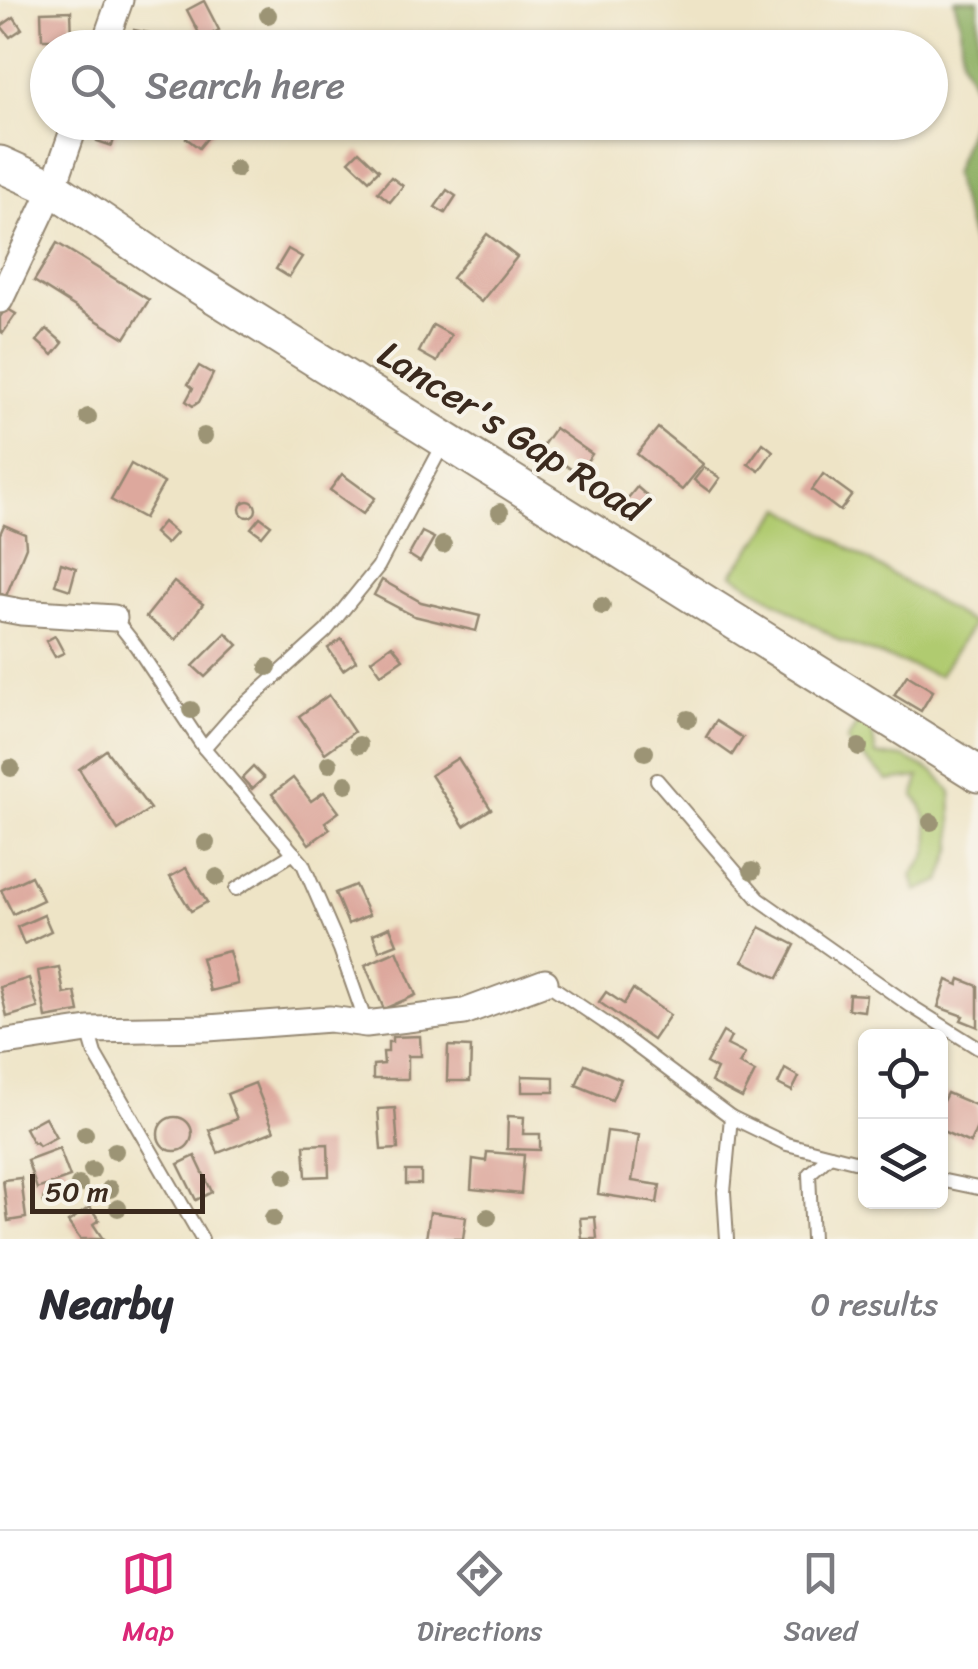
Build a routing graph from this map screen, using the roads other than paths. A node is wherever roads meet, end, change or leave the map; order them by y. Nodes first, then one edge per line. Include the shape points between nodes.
1 (120, 0) edge
2 (109, 30) edge
3 (70, 140) edge
4 (0, 164) edge
5 (53, 188) junction
6 (0, 300) edge
7 (446, 439) junction
8 (0, 608) edge
9 (114, 618) joint
10 (204, 748) junction
11 (978, 774) edge
12 (657, 780) dead end
13 (294, 853) junction
14 (236, 889) dead end
15 (546, 982) joint
16 (366, 1024) junction
17 (88, 1030) junction
18 (0, 1043) edge
19 (978, 1048) edge
20 (731, 1117) junction
21 (830, 1155) junction
22 (858, 1162) edge
23 (948, 1182) edge
24 (978, 1188) edge
25 (202, 1239) edge
26 (728, 1239) edge
27 (812, 1239) edge

1 - 2 street
3 - 5 street
4 - 5 main road, Lancer's Gap Road
5 - 6 street
5 - 7 main road, Lancer's Gap Road
7 - 10 lane via 378,567 326,632
7 - 11 main road, Lancer's Gap Road
8 - 9 street
9 - 10 lane
10 - 13 lane
12 - 19 lane via 759,899
13 - 14 lane
13 - 16 lane via 340,949
15 - 16 street via 464,1012
15 - 20 lane
16 - 17 street via 330,1019
17 - 18 street
17 - 25 lane via 95,1054
20 - 21 lane via 787,1144
20 - 26 lane via 724,1192
21 - 22 lane
21 - 27 lane via 809,1174
23 - 24 lane

